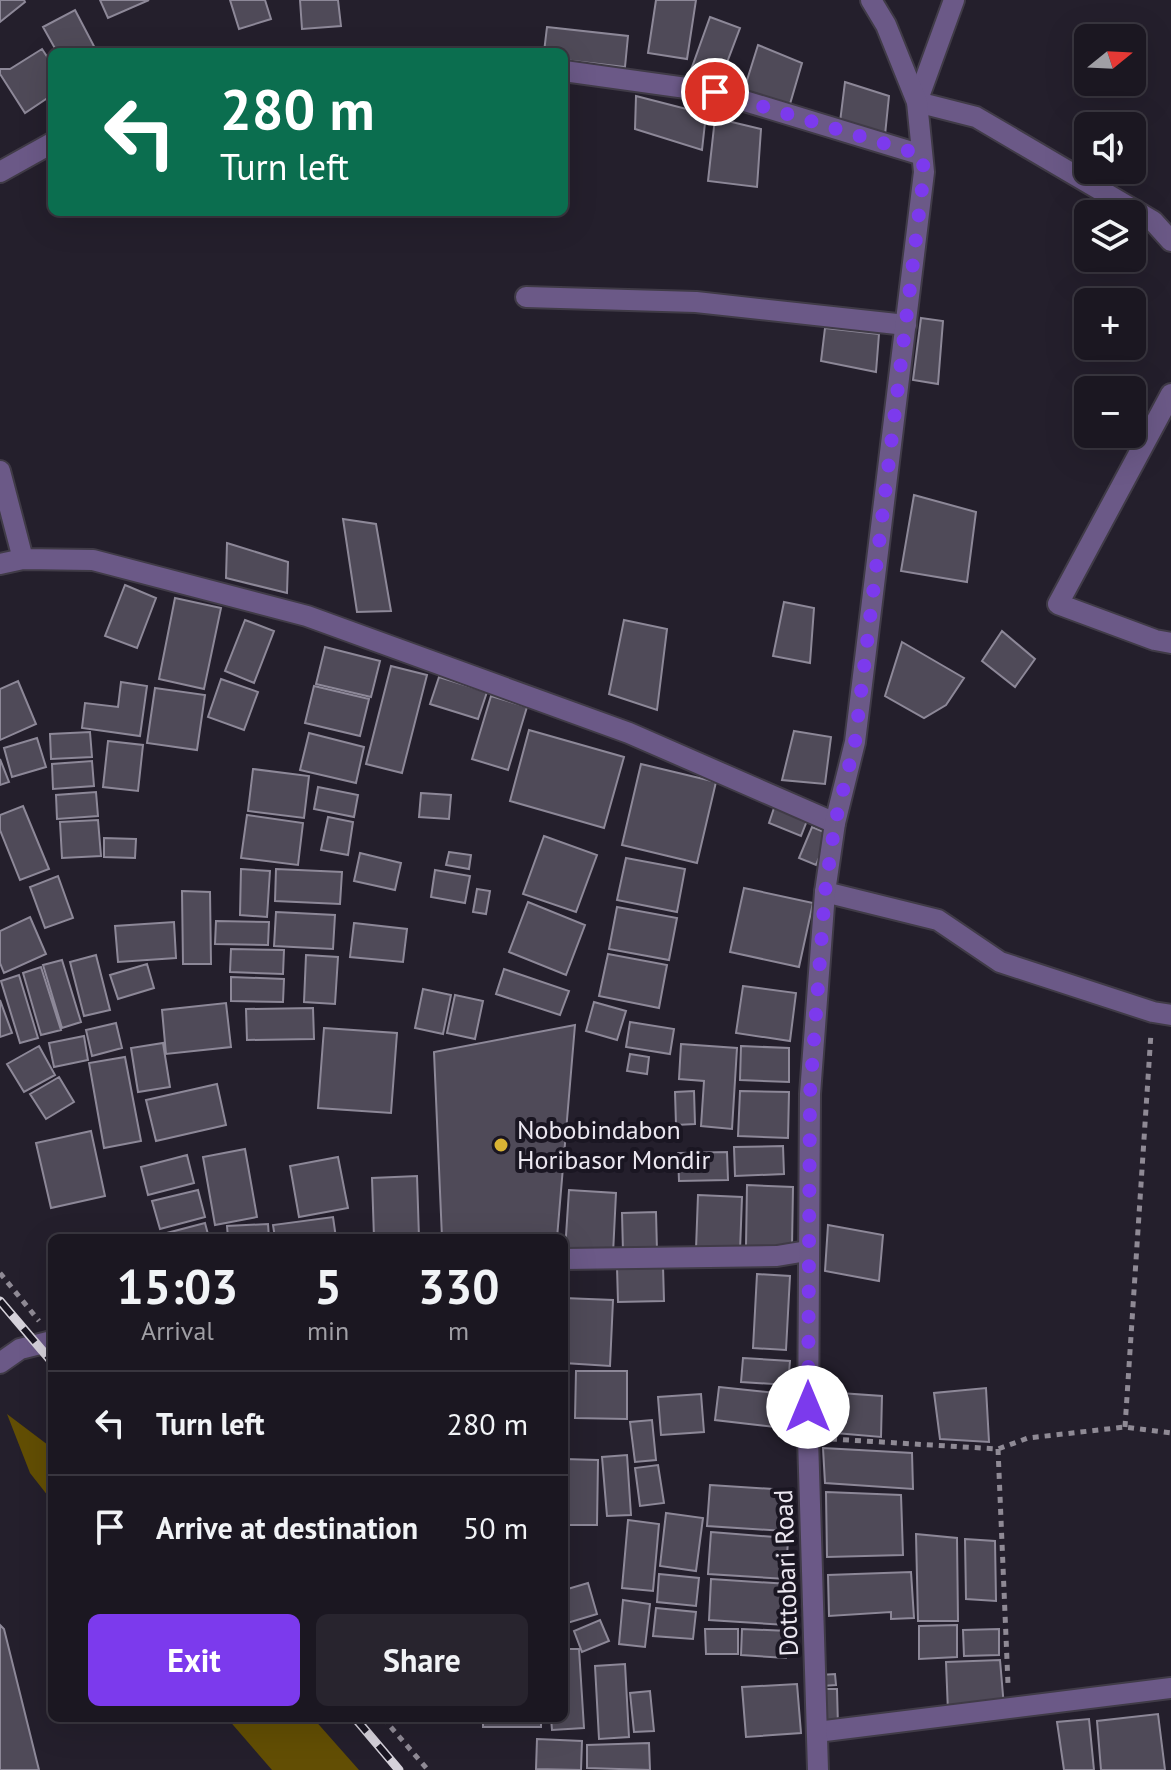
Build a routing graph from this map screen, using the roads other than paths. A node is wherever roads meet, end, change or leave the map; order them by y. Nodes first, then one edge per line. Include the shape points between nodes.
1 (871, 0) edge
2 (954, 0) edge
3 (568, 72) edge
4 (917, 102) junction
5 (48, 145) edge
6 (922, 155) junction
7 (0, 172) edge
8 (1171, 241) edge
9 (526, 297) dead end
10 (906, 325) junction
11 (1171, 394) edge
12 (0, 471) edge
13 (23, 559) junction
14 (0, 564) edge
15 (1171, 643) edge
16 (835, 823) junction
17 (825, 892) junction
18 (1162, 1014) edge
19 (807, 1251) junction
20 (568, 1259) edge
21 (48, 1334) edge
22 (0, 1363) edge
23 (1171, 1688) edge
24 (817, 1732) junction
25 (818, 1770) edge

1 - 4 street, Dottobari Road
2 - 4 street
3 - 6 street via 715,92
4 - 6 street, Dottobari Road
4 - 8 street via 976,117 1153,221
5 - 7 street
6 - 10 street, Dottobari Road
9 - 10 street via 696,302
10 - 16 street, Dottobari Road via 855,742
11 - 15 street via 1058,604
12 - 13 street
13 - 14 street
13 - 16 street via 93,560 307,616 629,733
16 - 17 street, Dottobari Road
17 - 18 street via 938,920 1000,962
17 - 19 street, Dottobari Road via 810,1094
19 - 20 street via 777,1256
19 - 24 street, Dottobari Road
21 - 22 street
23 - 24 street
24 - 25 street, Dottobari Road

